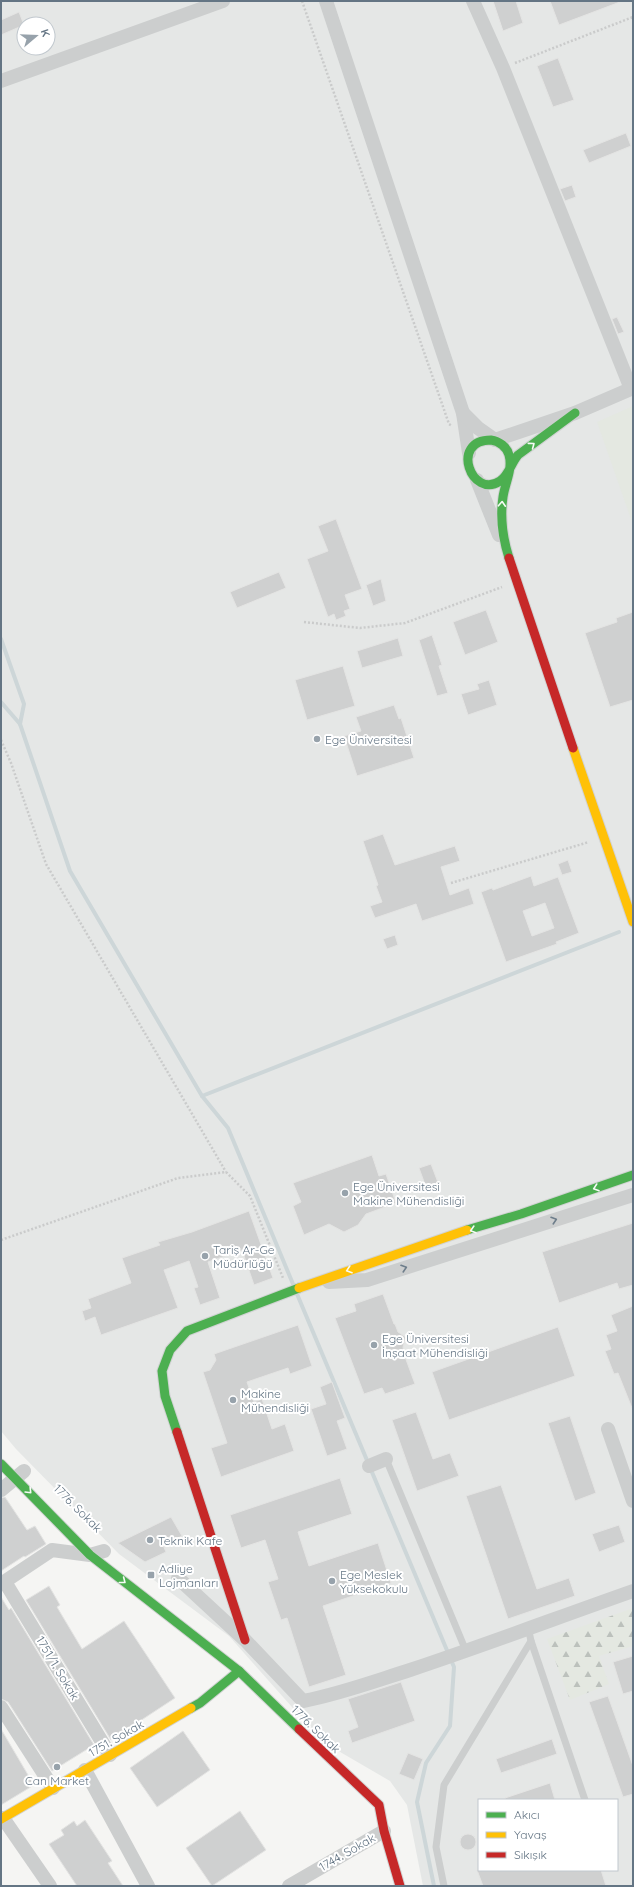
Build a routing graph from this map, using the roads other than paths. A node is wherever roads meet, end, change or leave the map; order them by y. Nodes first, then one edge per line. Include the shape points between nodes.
1 (223, 1) edge
2 (326, 1) edge
3 (473, 1) edge
4 (1, 81) edge
5 (632, 389) edge
6 (463, 413) junction
7 (575, 413) junction
8 (495, 440) junction
9 (469, 453) junction
10 (507, 473) junction
11 (477, 480) junction
12 (508, 556) junction
13 (633, 922) edge
14 (633, 1175) edge
15 (633, 1195) edge
16 (521, 1214) junction
17 (527, 1229) junction
18 (450, 1237) junction
19 (455, 1252) junction
20 (307, 1284) junction
21 (608, 1429) dead end
22 (386, 1459) joint
23 (1, 1464) edge
24 (369, 1466) dead end
25 (22, 1473) junction
26 (1, 1490) edge
27 (633, 1501) edge
28 (101, 1552) junction
29 (132, 1576) dead end
30 (178, 1578) dead end
31 (3, 1583) edge
32 (633, 1591) edge
33 (172, 1619) junction
34 (528, 1627) junction
35 (245, 1640) junction
36 (531, 1642) junction
37 (463, 1652) junction
38 (239, 1671) junction
39 (1, 1707) edge
40 (110, 1755) junction
41 (85, 1770) junction
42 (53, 1788) junction
43 (585, 1799) edge
44 (2, 1818) edge
45 (384, 1831) junction
46 (50, 1886) edge
47 (148, 1886) edge
48 (289, 1886) edge
49 (400, 1886) edge
50 (444, 1886) edge

1 - 4 street
2 - 6 street
3 - 5 street via 503,68
5 - 7 street
6 - 8 street
6 - 9 street
7 - 8 street
10 -> 7 street via 517,456
8 - 9 street via 479,442
8 - 10 street via 507,449 511,456
9 - 11 street via 468,468
10 - 11 street via 492,483
12 -> 10 street via 503,535 501,502
11 - 12 street
12 - 13 street
14 -> 16 street
17 -> 15 street
16 - 17 street
16 -> 18 street
17 - 19 street
18 - 19 street
18 -> 20 street
20 -> 19 street via 367,1280
20 - 35 street via 187,1331 170,1350 162,1371 165,1396
21 - 27 street
22 - 24 street
22 - 37 lane
23 - 25 street, 1776. Sokak
25 - 26 street
25 -> 28 street, 1776. Sokak
28 - 31 street via 52,1550
28 -> 33 street, 1776. Sokak
29 - 33 street, 1776. Sokak via 160,1599
30 - 35 street
31 - 40 street, 1751/1. Sokak
32 - 34 street
33 - 38 street, 1776. Sokak
34 - 36 lane
34 - 37 street
35 - 37 street via 303,1701 331,1696
36 - 43 lane
36 - 50 lane via 444,1786 436,1847
38 - 40 street, 1751. Sokak via 200,1702
38 - 45 street, 1776. Sokak via 379,1805
39 - 42 street
40 - 41 street, 1751. Sokak
41 - 42 street, 1751. Sokak
41 - 47 street
42 - 44 street, 1751. Sokak
44 - 46 street
45 - 48 street, 1744. Sokak
45 - 49 street, 1776. Sokak

